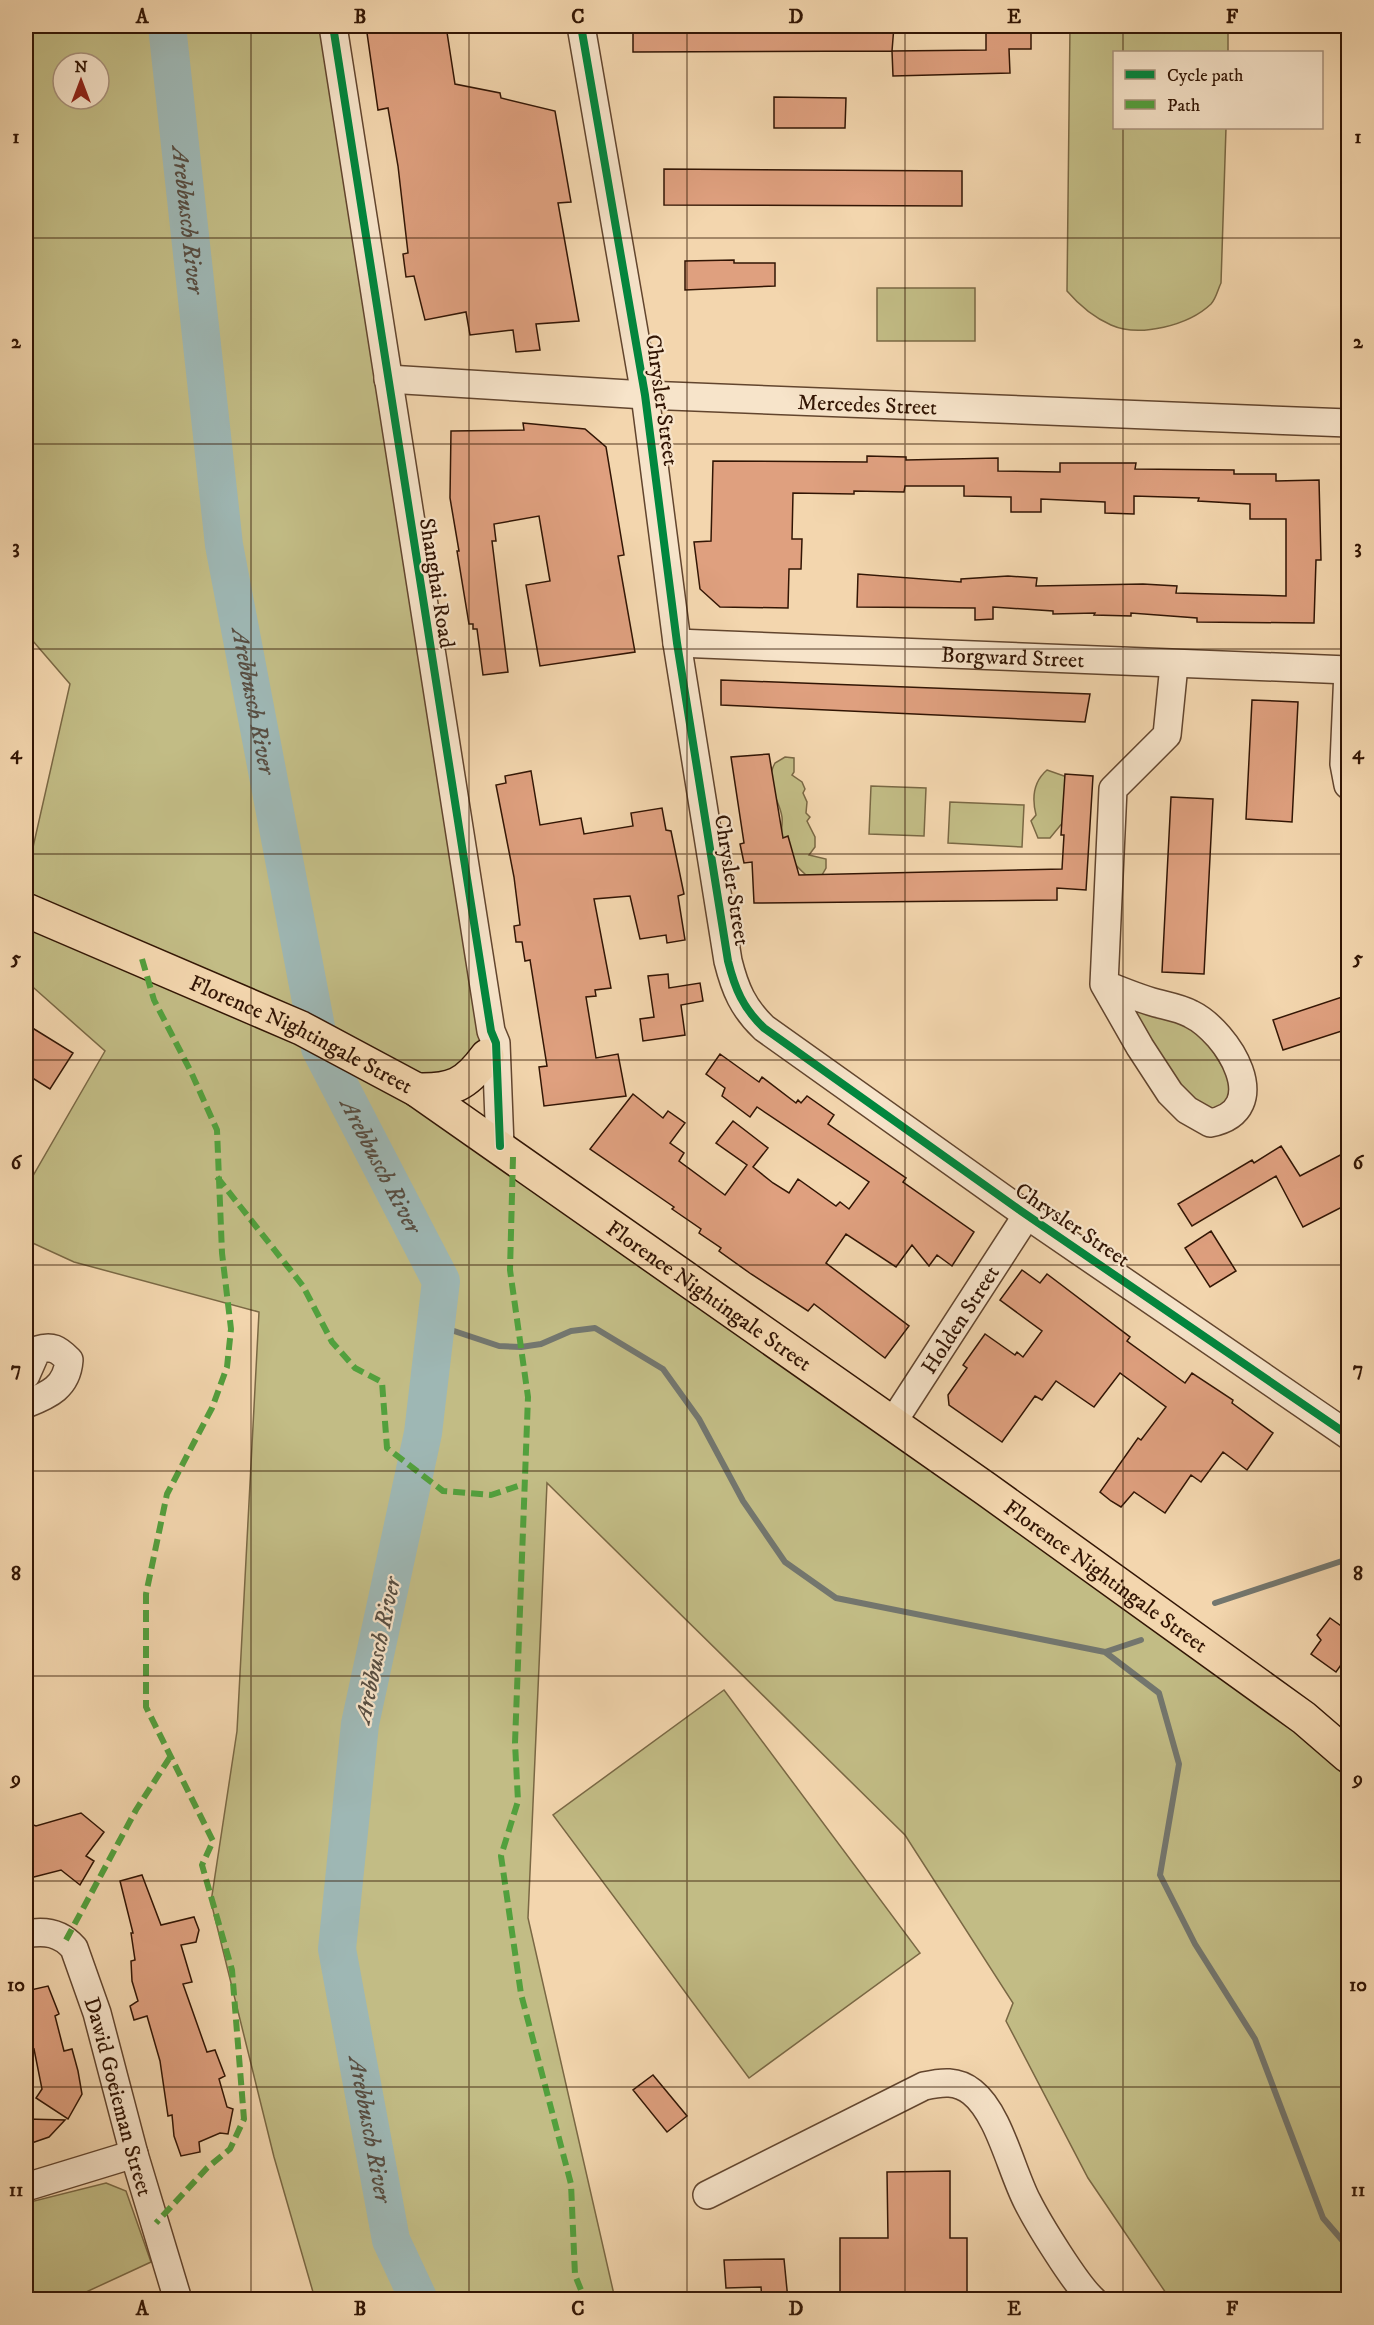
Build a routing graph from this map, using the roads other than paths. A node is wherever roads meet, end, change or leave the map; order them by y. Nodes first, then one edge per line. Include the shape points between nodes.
1 (333, 26) edge
2 (581, 26) edge
3 (387, 380) junction
4 (645, 394) junction
5 (1348, 423) edge
6 (677, 643) junction
7 (1174, 665) junction
8 (1348, 670) edge
9 (1348, 785) edge
10 (26, 910) edge
11 (1104, 984) junction
12 (489, 1044) junction
13 (417, 1090) junction
14 (492, 1141) junction
15 (1027, 1215) junction
16 (26, 1375) edge
17 (26, 1404) edge
18 (891, 1425) junction
19 (1348, 1435) edge
20 (1348, 1756) edge
21 (26, 1934) edge
22 (134, 2154) junction
23 (26, 2187) edge
24 (707, 2195) dead end
25 (1091, 2299) edge
26 (177, 2300) edge

1 - 3 street, Shanghai Road
2 - 4 street, Chrysler Street
3 - 4 street, Mercedes Street
3 - 12 street, Shanghai Road
4 - 5 street, Mercedes Street
4 - 6 street, Chrysler Street
6 - 7 street, Borgward Street
6 - 15 street, Chrysler Street via 728,961 743,1005 764,1028
7 - 8 street, Borgward Street
7 - 11 street via 1167,735 1113,789
8 - 9 street via 1344,764
10 - 13 main road, Florence Nightingale Street via 301,1028
11 - 11 street via 1170,1093 1187,1110 1210,1123 1234,1112 1244,1093 1239,1069 1206,1024 1192,1014
12 - 13 main road via 478,1069 455,1087
12 - 14 street, Shanghai Road via 496,1043
13 - 14 main road, Florence Nightingale Street
14 - 18 main road, Florence Nightingale Street
15 - 18 street, Holden Street
15 - 19 street, Chrysler Street
16 - 17 street via 37,1350 48,1346 60,1350 69,1360 59,1387
18 - 20 main road, Florence Nightingale Street via 1304,1718
21 - 22 street, Dawid Goeieman Street via 51,1933 74,1948 97,2013
22 - 23 street
22 - 26 street, Dawid Goeieman Street
24 - 25 street via 924,2086 944,2082 961,2085 986,2108 1027,2201

